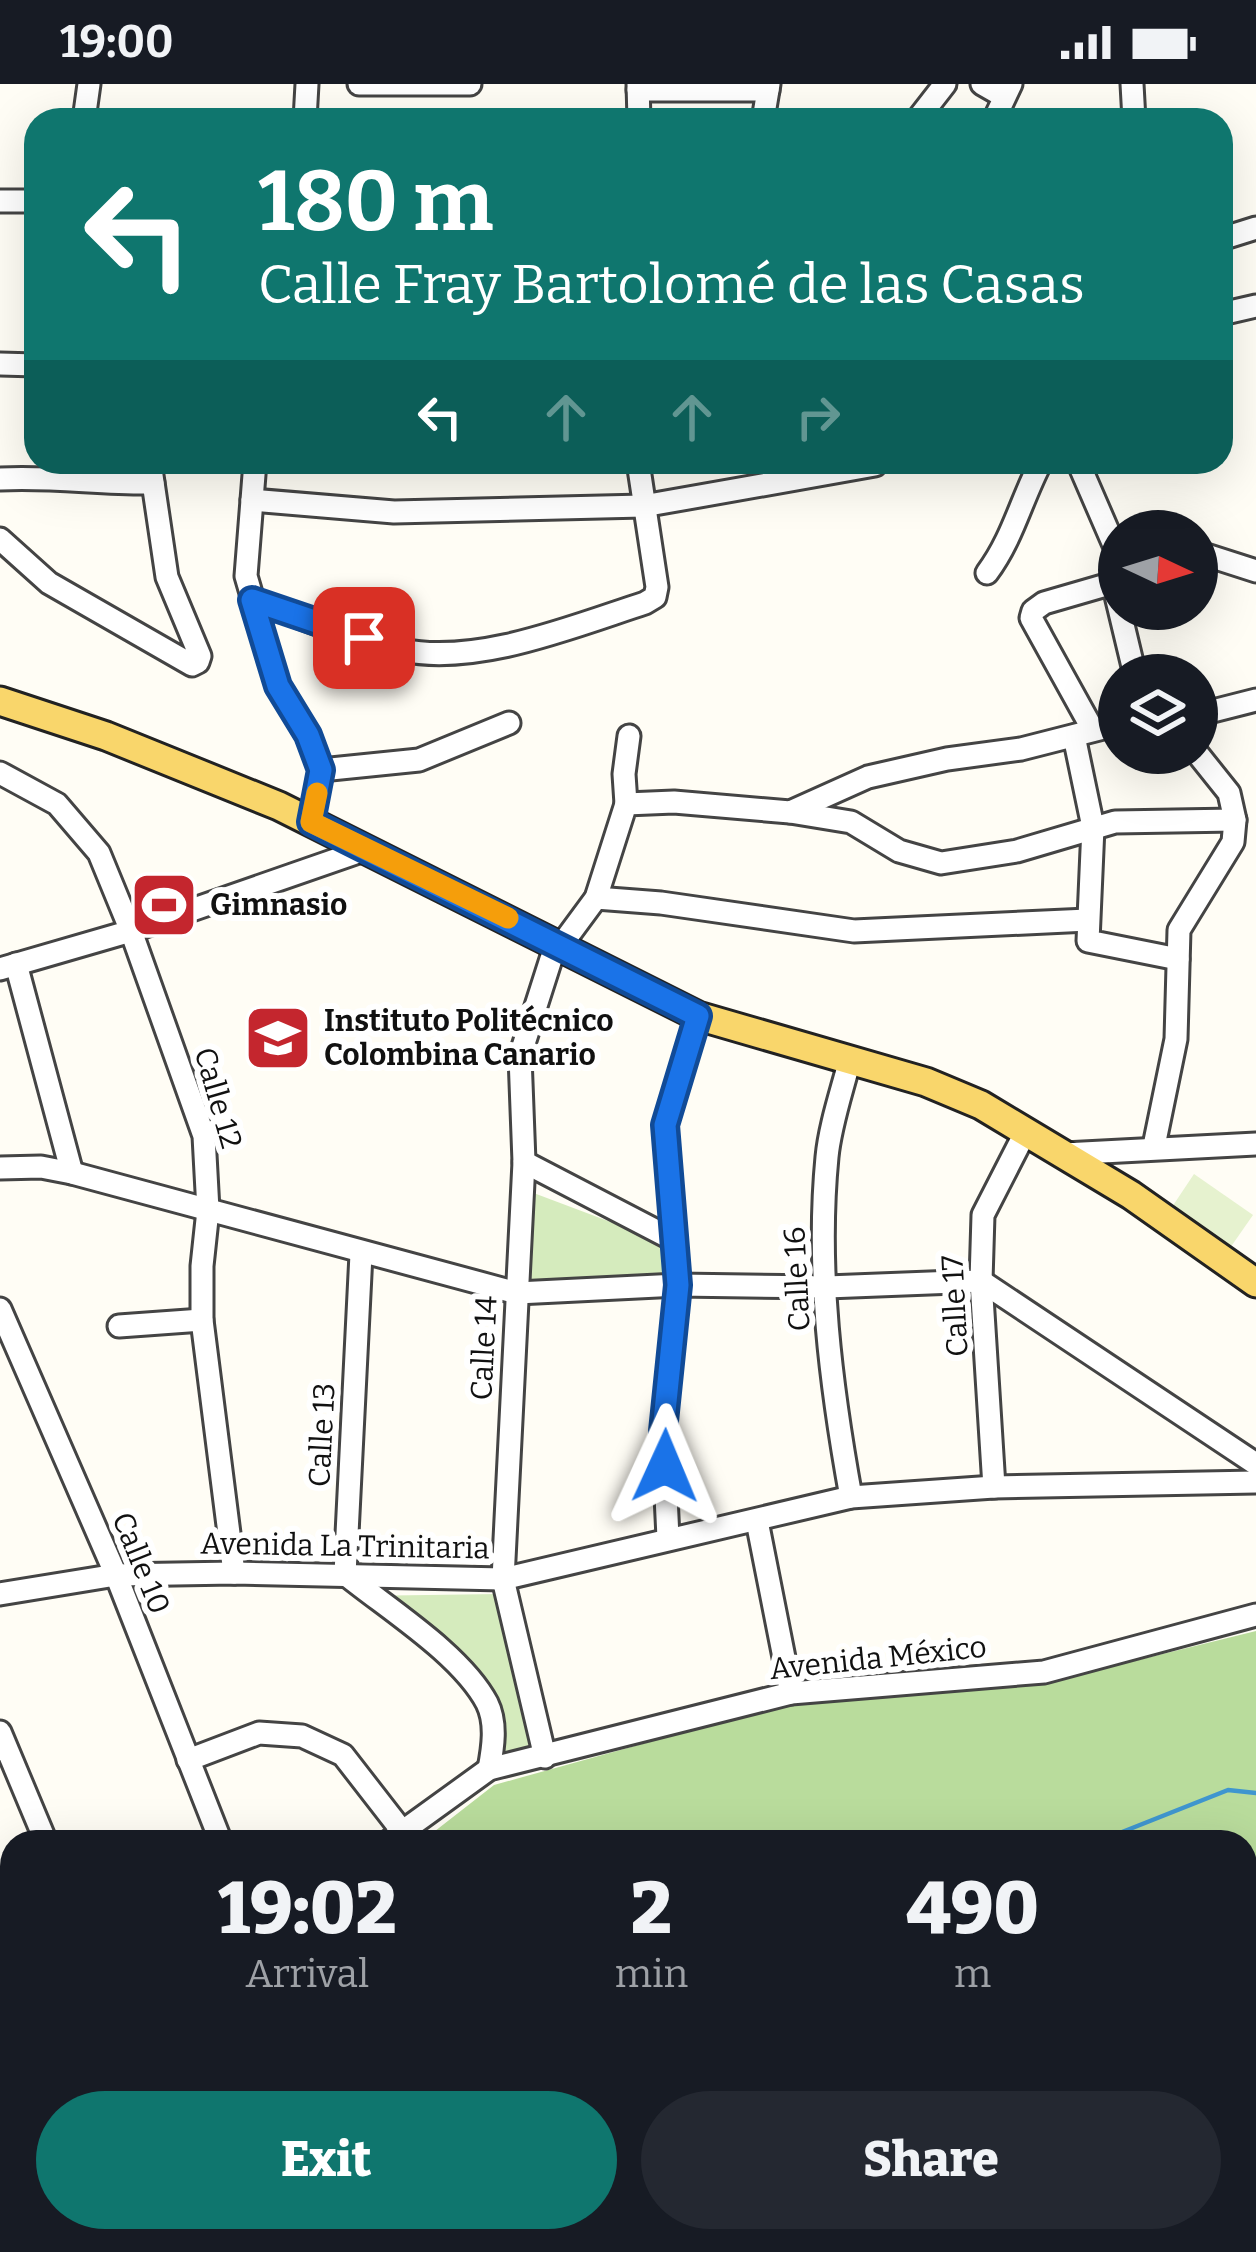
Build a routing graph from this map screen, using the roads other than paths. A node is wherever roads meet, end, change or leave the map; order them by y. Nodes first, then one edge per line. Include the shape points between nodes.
1 (359, 84) edge
2 (470, 84) edge
3 (945, 84) edge
4 (982, 84) edge
5 (638, 87) edge
6 (768, 87) edge
7 (1007, 90) edge
8 (926, 108) edge
9 (147, 474) edge
10 (152, 474) edge
11 (255, 474) edge
12 (639, 474) edge
13 (823, 474) edge
14 (1036, 474) edge
15 (1083, 474) edge
16 (0, 478) edge
17 (252, 500) junction
18 (643, 506) junction
19 (1099, 510) edge
20 (0, 539) edge
21 (1218, 559) edge
22 (1256, 571) edge
23 (987, 574) dead end
24 (1098, 587) edge
25 (252, 600) junction
26 (1256, 700) edge
27 (0, 701) edge
28 (1218, 710) edge
29 (508, 723) dead end
30 (1098, 729) edge
31 (1083, 733) junction
32 (629, 736) dead end
33 (321, 770) junction
34 (0, 773) edge
35 (1214, 774) edge
36 (626, 804) junction
37 (790, 812) junction
38 (1235, 820) junction
39 (311, 822) junction
40 (1093, 827) junction
41 (364, 850) junction
42 (596, 898) junction
43 (1088, 920) junction
44 (131, 931) junction
45 (562, 946) junction
46 (1178, 959) junction
47 (8, 966) edge
48 (698, 1016) junction
49 (850, 1059) junction
50 (1026, 1131) junction
51 (1256, 1144) edge
52 (1154, 1146) junction
53 (1064, 1154) junction
54 (524, 1162) junction
55 (0, 1168) edge
56 (72, 1174) junction
57 (208, 1210) junction
58 (674, 1240) junction
59 (361, 1254) junction
60 (981, 1281) junction
61 (1256, 1283) edge
62 (678, 1285) junction
63 (827, 1287) junction
64 (517, 1293) junction
65 (0, 1309) edge
66 (202, 1320) junction
67 (119, 1326) dead end
68 (1256, 1464) edge
69 (1256, 1482) edge
70 (994, 1487) junction
71 (850, 1497) junction
72 (757, 1521) junction
73 (668, 1538) junction
74 (234, 1573) junction
75 (345, 1574) junction
76 (116, 1575) junction
77 (503, 1579) junction
78 (0, 1594) edge
79 (1256, 1615) edge
80 (791, 1693) junction
81 (0, 1732) edge
82 (545, 1757) junction
83 (188, 1760) junction
84 (489, 1769) junction
85 (41, 1830) edge
86 (216, 1830) edge
87 (391, 1830) edge
88 (403, 1830) edge

1 - 2 street
3 - 8 street
4 - 7 street
5 - 6 street
9 - 16 street via 94,484
10 - 20 street via 167,578 200,656 192,665 49,583
11 - 17 street
12 - 18 street
13 - 18 street
14 - 23 street
15 - 19 street
17 - 18 street via 394,512
17 - 25 street
18 - 25 street via 655,596 553,633 458,653 401,650
21 - 22 street
24 - 31 street via 1044,603 1031,618
25 - 33 street via 278,686
26 - 28 street
27 - 39 main road
29 - 33 street via 419,760
30 - 31 street
31 - 37 street via 868,777
31 - 40 street
32 - 36 street, Calle 14
33 - 39 street
34 - 44 street, Calle 12 via 77,823 99,853
35 - 38 street
36 - 37 street
36 - 42 street, Calle 14
37 - 40 street via 850,822 899,851 940,863
38 - 40 street
38 - 46 street via 1222,866 1179,930
39 - 41 main road
40 - 43 street
41 - 44 street
41 - 45 main road
42 - 43 street via 854,932
42 - 45 street, Calle 14
43 - 46 street via 1088,940
44 - 47 street
44 - 57 street, Calle 12 via 204,1136
45 - 48 main road
45 - 54 street, Calle 14 via 550,959 521,1046
46 - 52 street via 1176,1039
47 - 56 street
48 - 49 main road
48 - 58 street via 665,1125
49 - 50 main road via 926,1082
49 - 63 street, Calle 16 via 827,1153
50 - 53 main road
50 - 60 street, Calle 17 via 986,1204
51 - 52 street
52 - 53 street
53 - 61 main road
54 - 58 street
54 - 64 street, Calle 14
55 - 56 street
56 - 57 street
57 - 59 street
57 - 66 street, Calle 12
58 - 62 street
59 - 64 street
59 - 75 street, Calle 13
60 - 63 street
60 - 68 street
60 - 70 street, Calle 17
62 - 63 street
62 - 64 street
62 - 73 street via 663,1431
63 - 71 street, Calle 16
64 - 77 street, Calle 14
65 - 76 street, Calle 10
66 - 67 street
66 - 74 street, Calle 12
69 - 70 street, Avenida La Trinitaria
70 - 71 street, Avenida La Trinitaria
71 - 72 street, Avenida La Trinitaria
72 - 73 street, Avenida La Trinitaria
72 - 80 street
73 - 77 street, Avenida La Trinitaria
74 - 75 street, Avenida La Trinitaria
74 - 76 street, Avenida La Trinitaria
75 - 77 street, Avenida La Trinitaria
75 - 84 street via 458,1665 488,1705
76 - 78 street, Avenida La Trinitaria
76 - 83 street, Calle 10
77 - 82 street, Calle 14
79 - 80 street, Avenida México via 1044,1672
80 - 82 street, Avenida México
81 - 85 street
82 - 84 street, Avenida México
83 - 86 street, Calle 10
83 - 87 street via 259,1733 302,1736 343,1755
84 - 88 street, Avenida México

